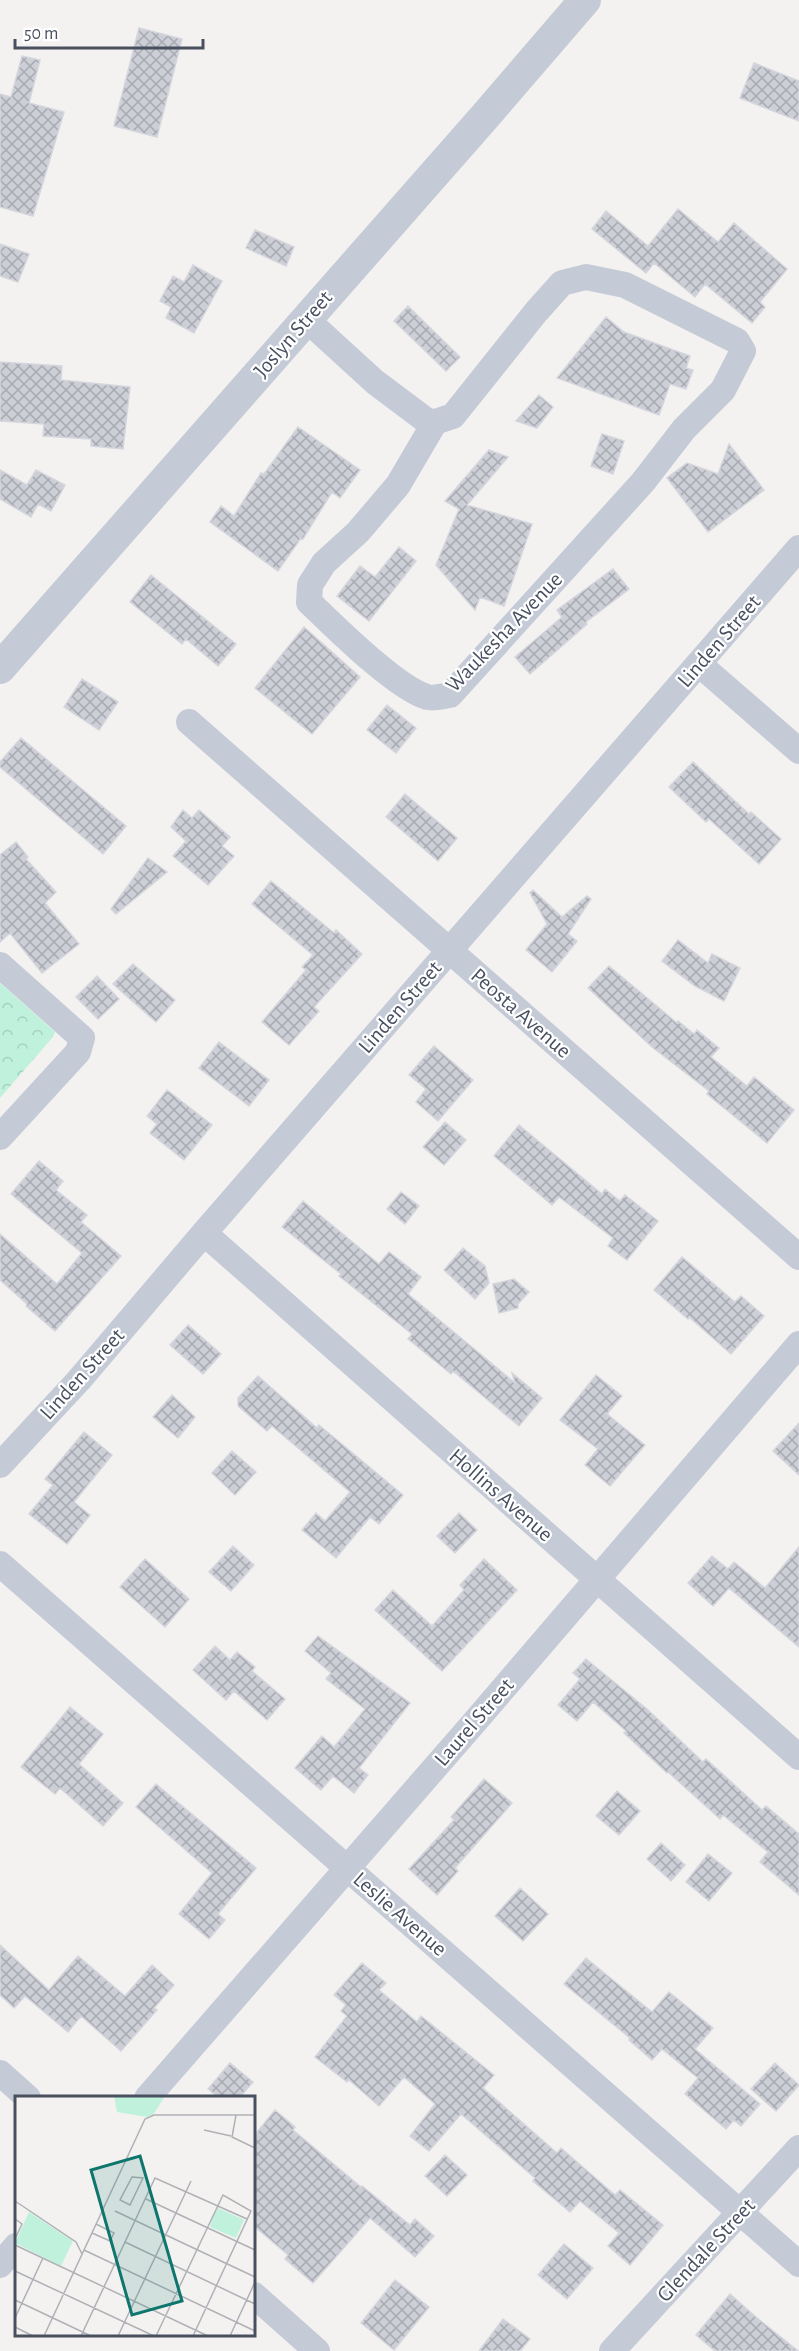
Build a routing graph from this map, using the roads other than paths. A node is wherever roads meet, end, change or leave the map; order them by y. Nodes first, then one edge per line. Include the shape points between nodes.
1 (585, 0) edge
2 (306, 319) junction
3 (435, 422) junction
4 (799, 548) edge
5 (699, 664) junction
6 (0, 668) edge
7 (189, 722) dead end
8 (799, 751) edge
9 (450, 950) junction
10 (0, 965) edge
11 (0, 1137) edge
12 (204, 1233) junction
13 (799, 1257) edge
14 (799, 1344) edge
15 (0, 1465) edge
16 (0, 1564) edge
17 (597, 1580) junction
18 (799, 1757) edge
19 (348, 1868) junction
20 (0, 2073) edge
21 (27, 2096) edge
22 (148, 2096) edge
23 (799, 2148) edge
24 (740, 2212) junction
25 (15, 2247) edge
26 (799, 2264) edge
27 (0, 2265) edge
28 (255, 2296) edge
29 (316, 2351) edge
30 (612, 2351) edge

1 - 2 street, Joslyn Street
2 - 3 street via 375,382 427,421
2 - 6 street, Joslyn Street
3 - 3 street, Waukesha Avenue via 453,416 562,283 586,277 625,285 737,340 743,351 723,390 684,429 643,482 578,554 450,695 428,698 403,685 309,602 310,585 324,563 358,532 398,485
4 - 5 street, Linden Street
5 - 8 street
5 - 9 street, Linden Street
7 - 9 street, Peosta Avenue
9 - 12 street, Linden Street
9 - 13 street, Peosta Avenue
10 - 11 street via 82,1038 78,1052
12 - 15 street, Linden Street via 79,1380
12 - 17 street, Hollins Avenue
14 - 17 street, Laurel Street
16 - 19 street, Leslie Avenue
17 - 18 street, Hollins Avenue
17 - 19 street, Laurel Street
19 - 22 street, Laurel Street
19 - 24 street, Leslie Avenue
20 - 21 street
23 - 24 street, Glendale Street
24 - 26 street, Leslie Avenue
24 - 30 street, Glendale Street
25 - 27 street
28 - 29 street

